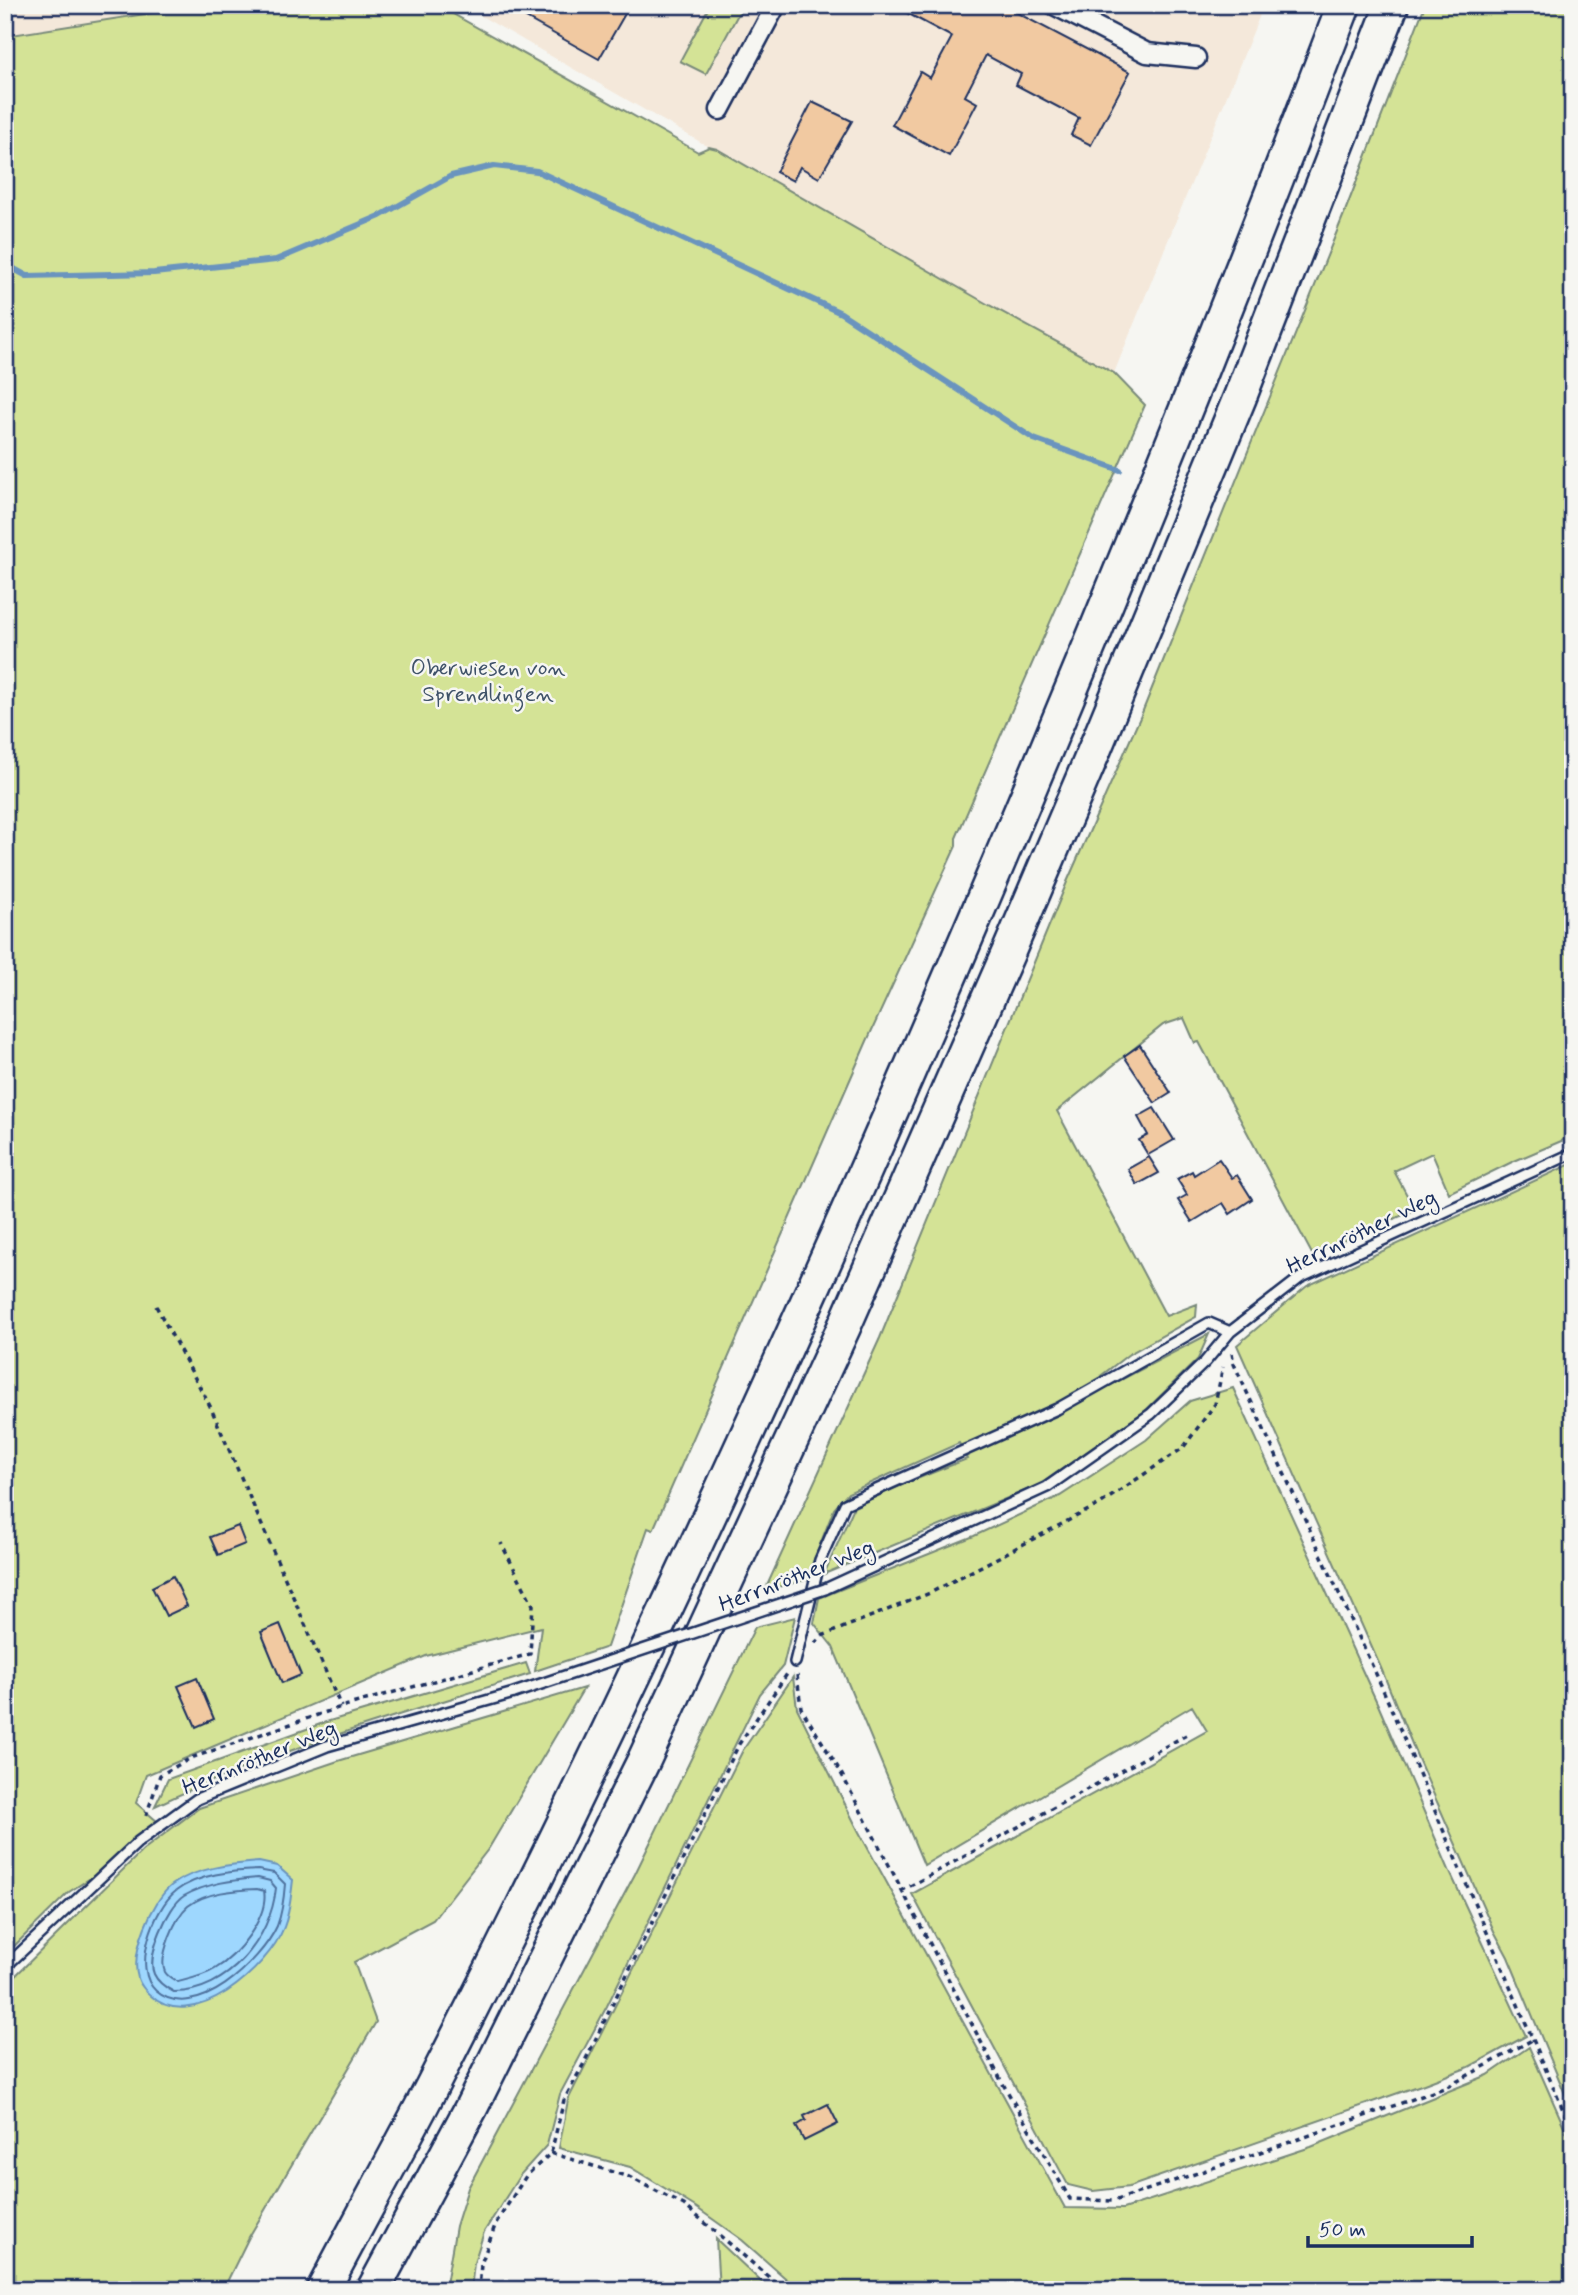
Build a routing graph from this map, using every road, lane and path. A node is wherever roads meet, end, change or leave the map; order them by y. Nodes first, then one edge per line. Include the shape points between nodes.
1 (776, 5) edge
2 (1054, 5) edge
3 (1344, 5) edge
4 (1392, 5) edge
5 (1196, 58) dead end
6 (720, 110) dead end
7 (1573, 1153) edge
8 (156, 1306) dead end
9 (1230, 1332) junction
10 (501, 1544) dead end
11 (795, 1662) junction
12 (341, 1707) junction
13 (1190, 1733) dead end
14 (138, 1842) junction
15 (901, 1891) junction
16 (5, 1967) edge
17 (1532, 2040) junction
18 (1573, 2133) edge
19 (551, 2153) junction
20 (323, 2290) edge
21 (373, 2290) edge
22 (479, 2290) edge
23 (784, 2290) edge

1 - 6 street
2 - 5 street via 1147,53
3 - 20 highway via 1204,368 1050,743 810,1297 608,1731 429,2091
4 - 21 highway via 1245,384 1094,751 850,1315 620,1809 471,2108
7 - 9 lane, Herrnröther Weg via 1300,1278
8 - 12 path via 210,1406
9 - 11 path via 1215,1404 1183,1448 1100,1504 999,1558 930,1593 822,1636
9 - 11 lane via 1209,1322 1057,1409 845,1504 820,1560
9 - 14 lane, Herrnröther Weg, bridge via 1151,1414 1047,1487 825,1589 514,1693 327,1746 197,1798
9 - 17 path via 1234,1364 1381,1685
10 - 12 path via 533,1605 530,1654
11 - 15 path via 801,1708
11 - 19 path via 738,1744 564,2100
12 - 14 path via 191,1758 160,1775
13 - 15 path
14 - 16 lane, Herrnröther Weg
15 - 17 path via 1070,2199 1114,2200 1305,2137 1447,2087
17 - 18 path
19 - 22 path via 526,2176 496,2223 481,2264
19 - 23 path via 629,2177 684,2205

